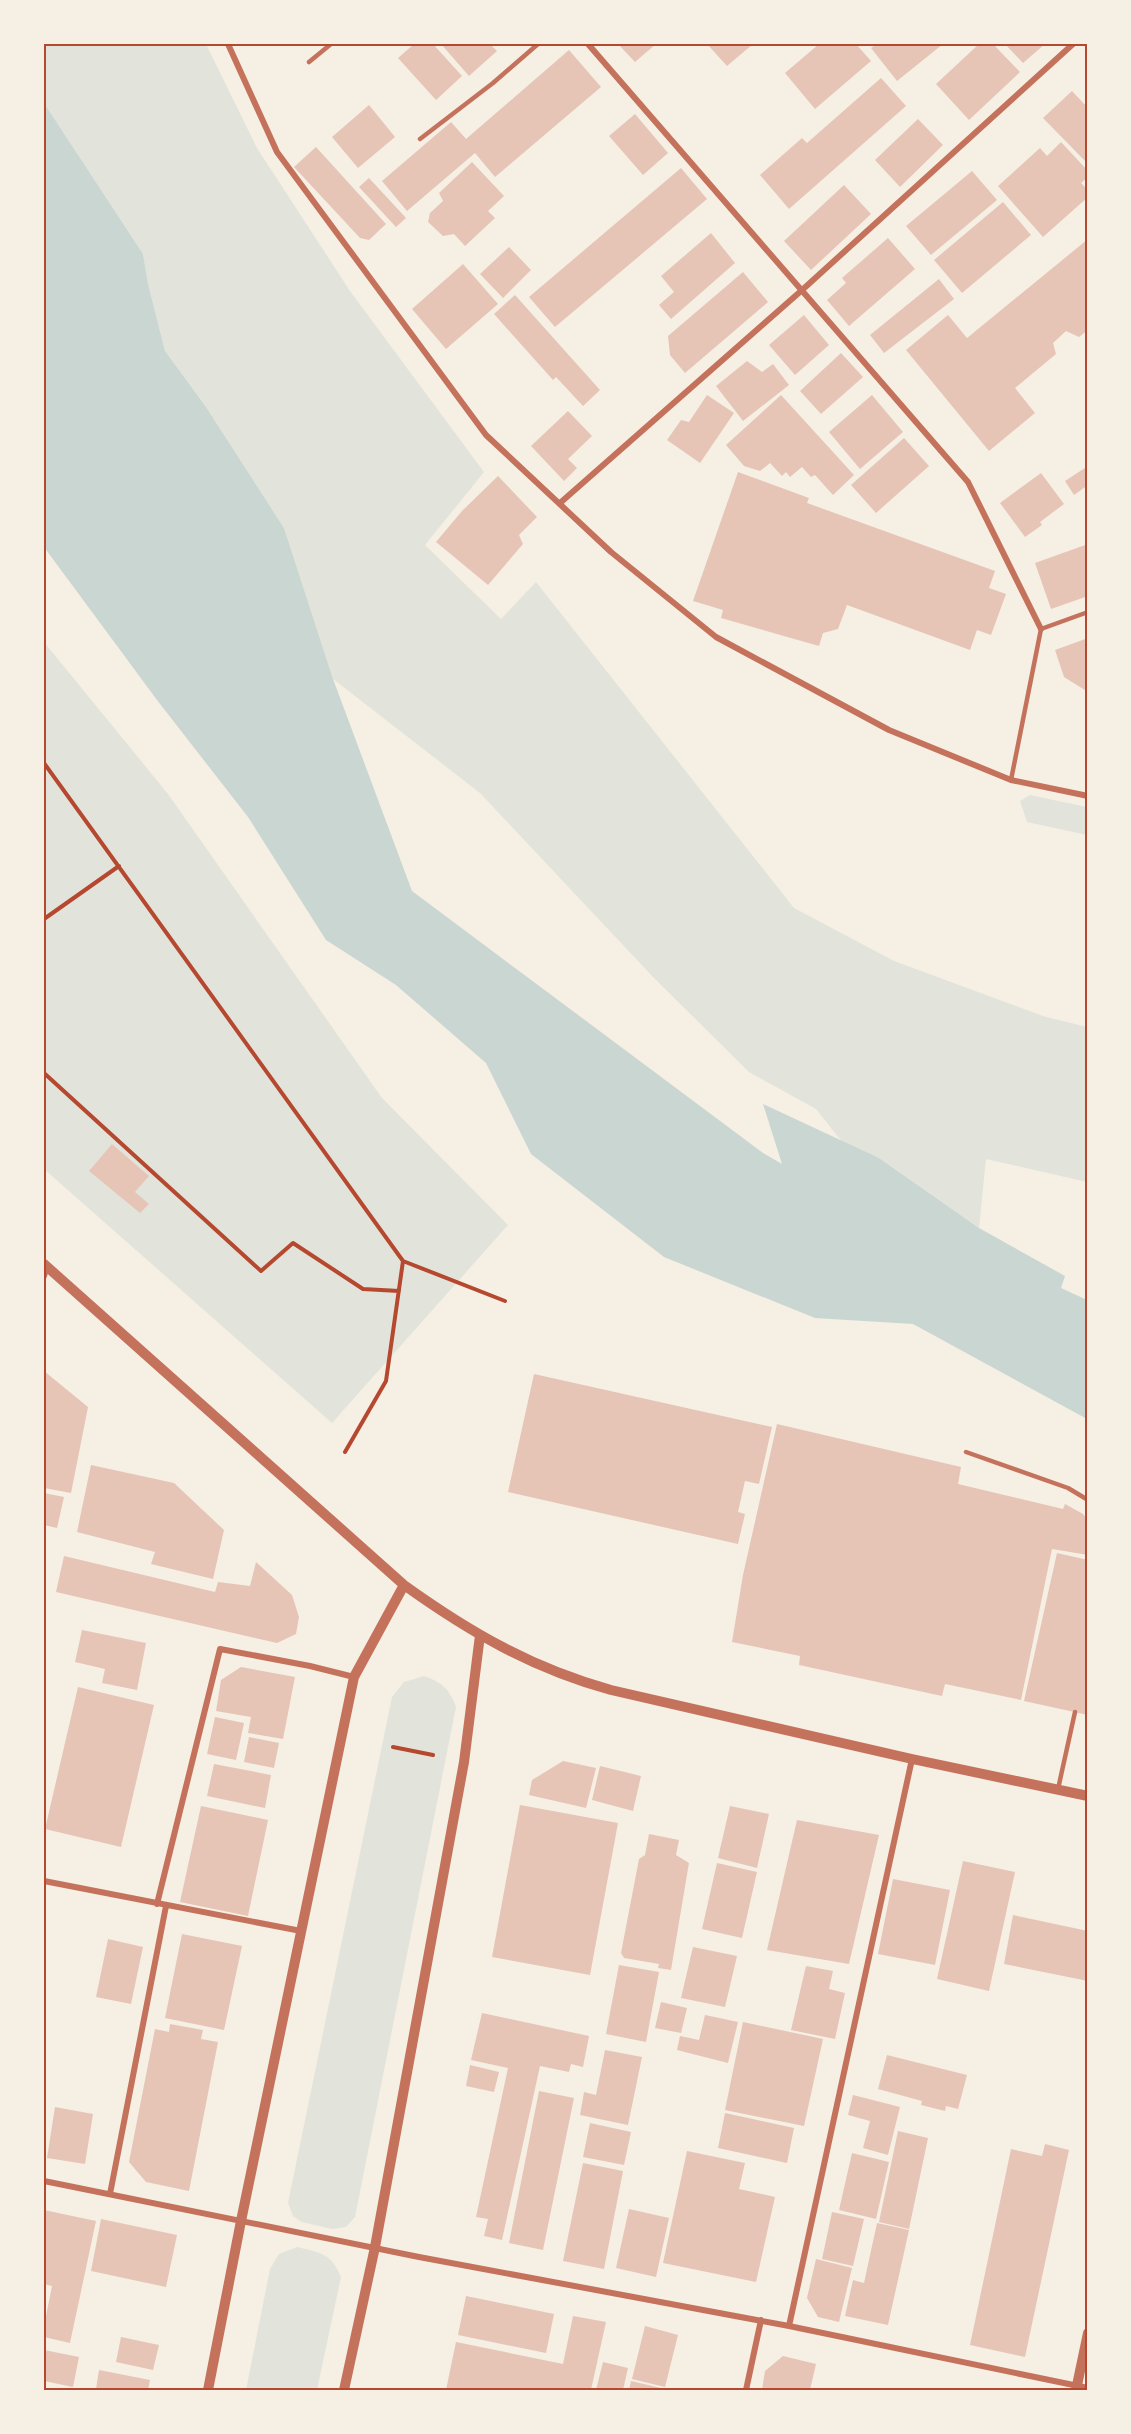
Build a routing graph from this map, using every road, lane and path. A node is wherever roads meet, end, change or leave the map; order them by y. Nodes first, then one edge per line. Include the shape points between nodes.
1 (228, 44) edge
2 (331, 44) edge
3 (538, 44) edge
4 (588, 44) edge
5 (1073, 44) edge
6 (309, 62) dead end
7 (420, 139) dead end
8 (801, 291) junction
9 (560, 503) junction
10 (1088, 612) edge
11 (1041, 629) junction
12 (44, 763) edge
13 (1011, 780) junction
14 (1088, 796) edge
15 (119, 866) junction
16 (44, 919) edge
17 (44, 1073) edge
18 (403, 1261) junction
19 (45, 1269) edge
20 (399, 1291) junction
21 (505, 1301) dead end
22 (345, 1452) dead end
23 (966, 1452) dead end
24 (1088, 1500) edge
25 (404, 1585) junction
26 (480, 1635) junction
27 (354, 1677) junction
28 (1075, 1712) dead end
29 (393, 1747) dead end
30 (433, 1755) dead end
31 (912, 1759) junction
32 (1058, 1790) junction
33 (1088, 1796) edge
34 (44, 1881) edge
35 (157, 1904) junction
36 (166, 1906) junction
37 (301, 1931) junction
38 (44, 2181) edge
39 (110, 2194) junction
40 (241, 2221) junction
41 (375, 2247) junction
42 (761, 2320) junction
43 (789, 2326) junction
44 (1088, 2333) edge
45 (1080, 2388) edge
46 (208, 2391) edge
47 (344, 2391) edge
48 (746, 2391) edge

1 - 9 street via 277,152 486,435
2 - 6 lane
3 - 7 lane via 494,84
4 - 8 street
5 - 8 street
8 - 9 street
8 - 11 street via 968,482
9 - 13 street via 611,552 716,637 889,730
10 - 11 lane
11 - 13 lane
12 - 15 path
13 - 14 street
15 - 16 path
15 - 18 path
17 - 20 path via 261,1271 293,1243 363,1289
18 - 20 path
18 - 21 path
19 - 25 street
20 - 22 path via 386,1381
23 - 24 lane via 1068,1488
25 - 26 street
25 - 27 street
26 - 31 street via 504,1650 579,1681
26 - 41 street via 464,1762
27 - 35 street via 220,1649
27 - 37 street
28 - 32 lane
29 - 30 path
31 - 32 street
31 - 43 street
32 - 33 street
34 - 35 street
35 - 36 street
36 - 37 street
36 - 39 street
37 - 40 street
38 - 39 street
39 - 40 street
40 - 41 street
40 - 46 street
41 - 42 street
41 - 47 street
42 - 43 street
42 - 48 street
43 - 45 street
44 - 45 street

